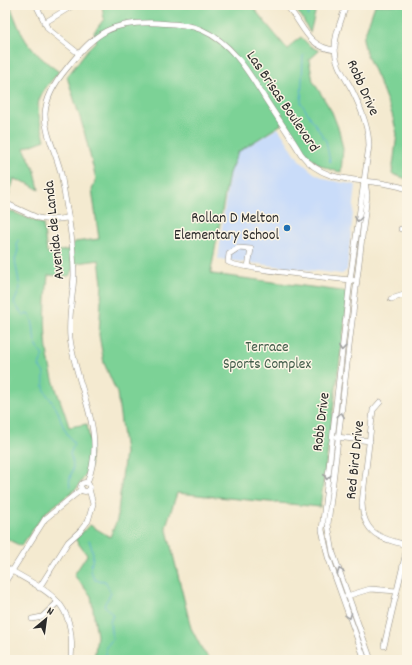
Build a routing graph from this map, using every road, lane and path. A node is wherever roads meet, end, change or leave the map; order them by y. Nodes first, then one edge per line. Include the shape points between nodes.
1 (36, 5) edge
2 (286, 5) edge
3 (346, 5) edge
4 (72, 6) dead end
5 (44, 23) junction
6 (335, 50) junction
7 (78, 54) junction
8 (365, 181) junction
9 (407, 189) edge
10 (5, 203) edge
11 (68, 218) junction
12 (407, 228) edge
13 (401, 229) dead end
14 (248, 267) junction
15 (350, 280) junction
16 (357, 281) junction
17 (407, 294) edge
18 (391, 299) dead end
19 (380, 402) dead end
20 (332, 436) junction
21 (338, 437) junction
22 (370, 441) junction
23 (88, 483) junction
24 (82, 489) junction
25 (89, 489) junction
26 (407, 545) edge
27 (407, 548) edge
28 (5, 567) edge
29 (12, 571) junction
30 (5, 582) edge
31 (40, 588) junction
32 (397, 591) junction
33 (349, 596) junction
34 (343, 598) junction
35 (58, 602) junction
36 (32, 619) dead end
37 (384, 646) dead end
38 (71, 660) edge
39 (365, 660) edge
40 (372, 660) edge

1 - 5 street
2 - 6 street via 312,41 322,48
3 - 6 street, Robb Drive
4 - 5 street
5 - 7 street via 54,35
6 - 8 street, Robb Drive via 340,71 353,93 368,135 369,151
7 - 8 street, Las Brisas Boulevard via 99,34 120,24 173,23 200,29 223,43 237,56 309,164 330,176
7 - 11 street, Avenida de Landa via 51,92 45,114 46,128 60,168
8 - 9 street, Las Brisas Boulevard
8 -> 15 street, Robb Drive via 361,194
8 - 16 street, Robb Drive via 367,195
10 - 11 street via 38,218
11 - 23 street, Avenida de Landa via 74,275 69,314 70,337 90,414 95,448 95,462
12 - 13 street
14 - 14 street via 251,249 238,248 229,254 228,262 231,265
14 - 15 street
15 - 16 street
15 -> 20 street, Robb Drive
21 -> 16 street, Robb Drive
17 - 18 street
19 - 22 street, Red Bird Drive via 373,410
20 - 21 street
20 -> 34 street, Robb Drive via 322,530 326,551
21 - 22 street
33 -> 21 street, Robb Drive via 333,553 329,531
22 - 26 street, Red Bird Drive via 362,503 363,515 370,529 377,535
23 - 24 street, Avenida de Landa via 82,484
23 - 25 street, Avenida de Landa
24 - 25 street
24 - 29 street, Avenida de Landa via 45,519
25 - 31 street, Avenida de Landa via 93,504 88,521 68,542
27 - 32 street
28 - 29 street
29 - 30 street, Avenida de Landa
29 - 31 street
31 - 35 street
32 - 33 street via 375,589
32 - 37 street
33 - 34 street
33 - 40 street, Robb Drive
34 -> 39 street, Robb Drive
35 - 36 street via 42,617
35 - 38 street via 67,615 72,629

